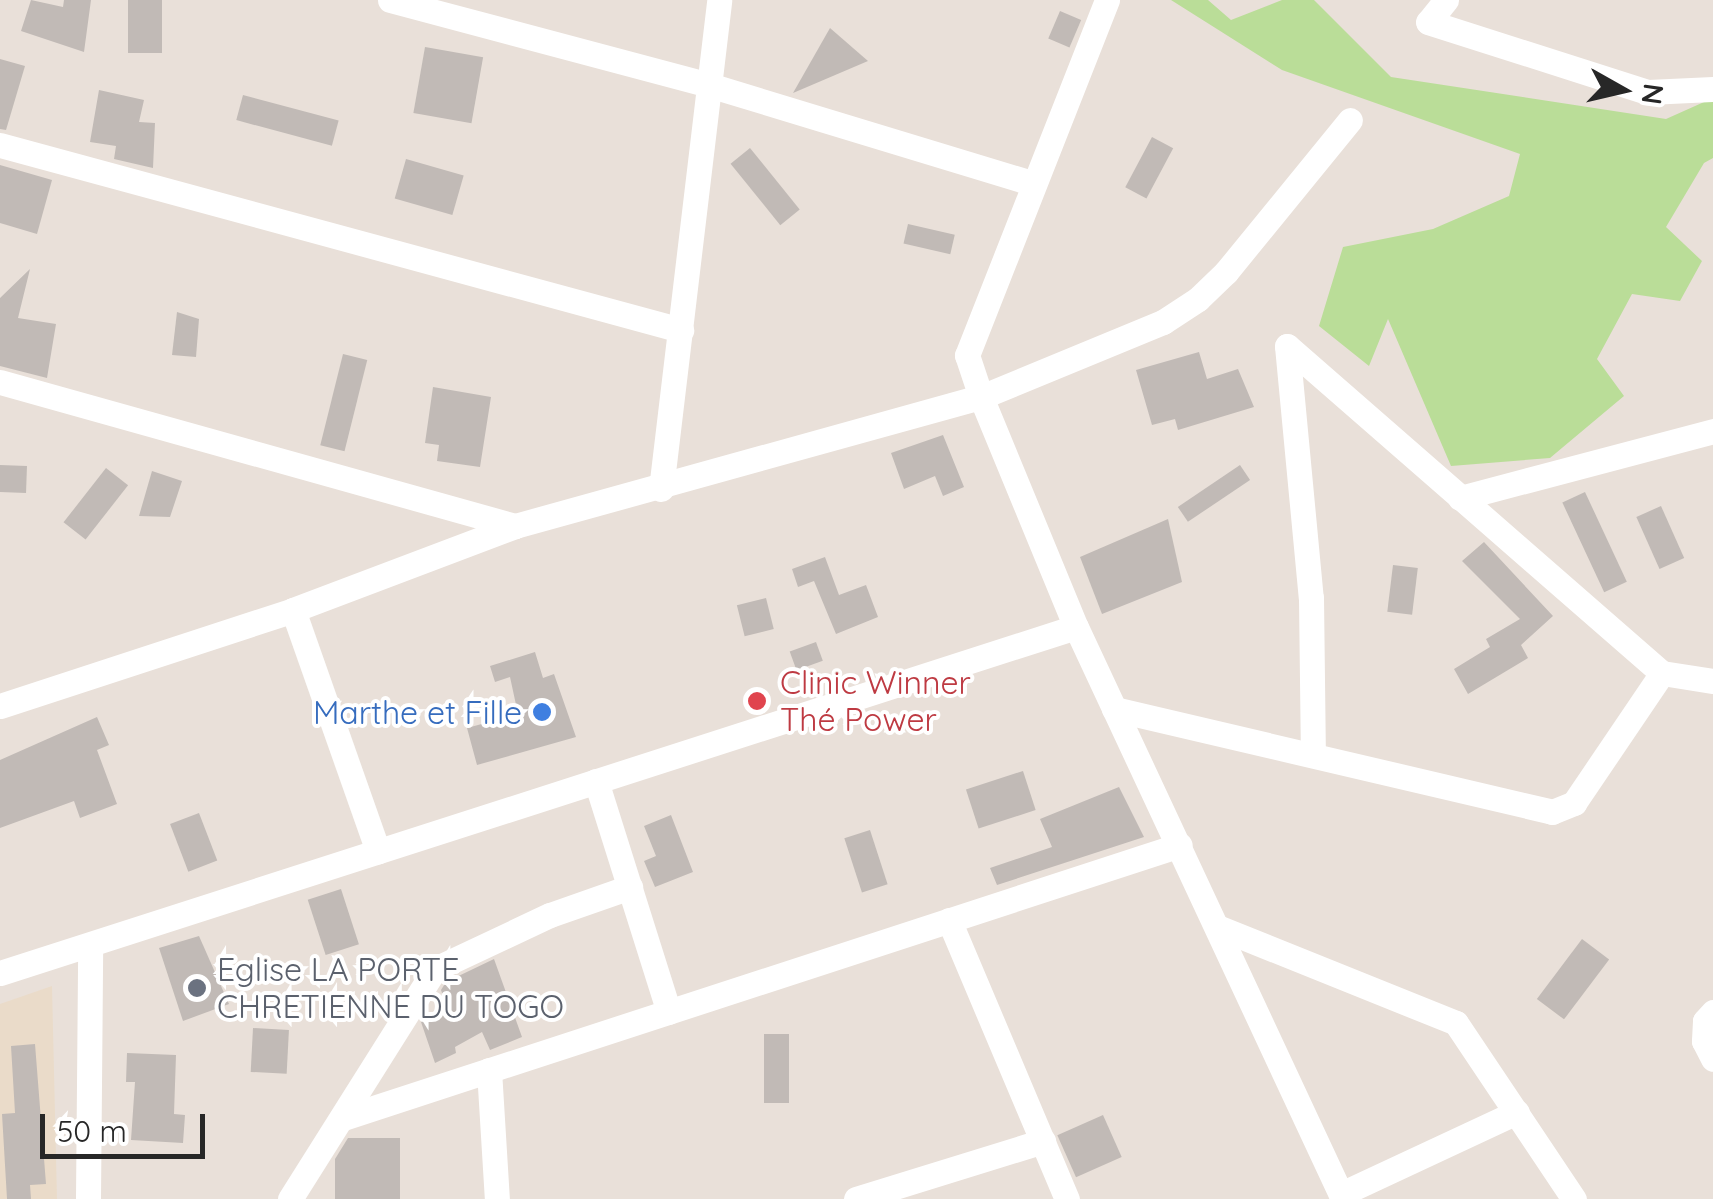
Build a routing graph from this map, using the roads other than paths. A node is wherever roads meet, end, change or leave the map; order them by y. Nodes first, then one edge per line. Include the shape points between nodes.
1 (390, 0) edge
2 (719, 0) edge
3 (1108, 0) edge
4 (1446, 0) edge
5 (709, 85) junction
6 (1713, 89) edge
7 (1350, 120) dead end
8 (0, 145) edge
9 (1032, 183) junction
10 (680, 330) junction
11 (0, 382) edge
12 (981, 397) junction
13 (1713, 431) edge
14 (661, 489) junction
15 (1460, 498) junction
16 (515, 526) junction
17 (293, 610) junction
18 (1076, 627) junction
19 (1662, 673) junction
20 (1713, 680) edge
21 (0, 706) edge
22 (1114, 710) junction
23 (1313, 754) junction
24 (596, 782) junction
25 (1180, 845) junction
26 (378, 852) junction
27 (630, 887) junction
28 (949, 920) junction
29 (1220, 928) junction
30 (90, 944) junction
31 (0, 974) edge
32 (669, 1012) junction
33 (1713, 1012) edge
34 (1713, 1059) edge
35 (489, 1070) junction
36 (1517, 1112) junction
37 (343, 1118) junction
38 (1043, 1141) junction
39 (311, 1163) junction
40 (1342, 1196) edge
41 (88, 1199) edge
42 (290, 1199) edge
43 (312, 1199) edge
44 (497, 1199) edge
45 (856, 1199) edge
46 (1067, 1199) edge
47 (1574, 1199) edge

1 - 5 street
2 - 5 street
3 - 9 street
4 - 6 street via 1428,22 1648,92
5 - 9 street
5 - 10 street
7 - 12 street via 1198,299 1162,322
8 - 10 street
9 - 12 street via 967,355
10 - 14 street
11 - 16 street
12 - 14 street
12 - 18 street
13 - 15 street
14 - 16 street
15 - 19 street
15 - 23 street via 1287,346 1311,598
16 - 17 street
17 - 21 street
17 - 26 street
18 - 22 street
18 - 24 street
19 - 20 street
19 - 23 street via 1565,810
22 - 23 street
22 - 25 street
24 - 26 street
24 - 27 street
25 - 28 street
25 - 29 street
26 - 30 street
27 - 32 street
27 - 37 street via 550,915 435,969
28 - 32 street
28 - 38 street
29 - 36 street via 1456,1023
29 - 40 street
30 - 31 street
30 - 41 street
32 - 35 street
33 - 34 street via 1704,1021
35 - 37 street
35 - 44 street
36 - 40 street
36 - 47 street
37 - 39 street
38 - 45 street
38 - 46 street
39 - 42 street
39 - 43 street

